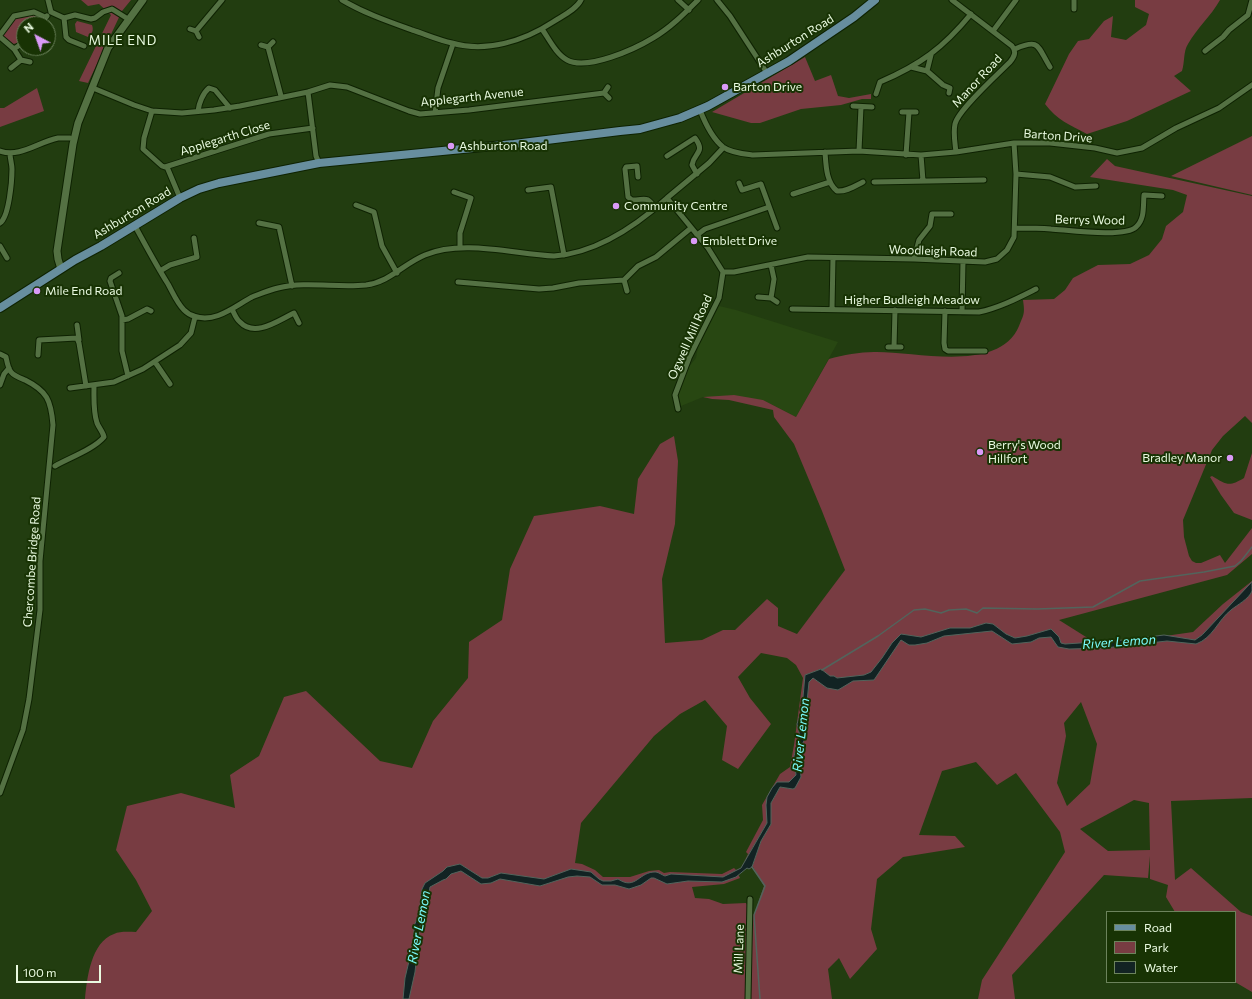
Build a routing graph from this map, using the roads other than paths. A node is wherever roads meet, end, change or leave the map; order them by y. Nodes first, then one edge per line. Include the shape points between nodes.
1 (48, 0) edge
2 (143, 0) edge
3 (222, 0) edge
4 (342, 0) edge
5 (581, 0) edge
6 (678, 0) edge
7 (698, 0) edge
8 (717, 0) edge
9 (952, 0) edge
10 (1016, 0) edge
11 (1074, 0) edge
12 (1252, 0) edge
13 (870, 2) edge
14 (688, 10) junction
15 (1074, 10) dead end
16 (51, 12) junction
17 (971, 14) junction
18 (43, 16) edge
19 (46, 16) edge
20 (64, 18) junction
21 (128, 19) junction
22 (190, 29) dead end
23 (542, 29) junction
24 (196, 31) junction
25 (993, 31) junction
26 (0, 36) edge
27 (199, 37) dead end
28 (273, 42) dead end
29 (1204, 42) dead end
30 (453, 44) junction
31 (261, 45) dead end
32 (84, 46) dead end
33 (268, 47) junction
34 (1210, 47) junction
35 (14, 49) joint
36 (1014, 49) junction
37 (1205, 52) dead end
38 (931, 55) junction
39 (21, 60) junction
40 (30, 62) dead end
41 (911, 67) junction
42 (1050, 67) dead end
43 (11, 68) dead end
44 (927, 71) junction
45 (767, 73) junction
46 (1252, 85) edge
47 (608, 87) dead end
48 (93, 88) junction
49 (308, 92) junction
50 (604, 93) junction
51 (949, 93) dead end
52 (876, 94) dead end
53 (282, 96) junction
54 (609, 98) dead end
55 (853, 106) dead end
56 (861, 107) junction
57 (872, 107) dead end
58 (230, 108) junction
59 (700, 110) junction
60 (152, 111) junction
61 (198, 111) junction
62 (902, 112) dead end
63 (909, 112) junction
64 (916, 112) dead end
65 (436, 113) junction
66 (313, 128) junction
67 (70, 138) dead end
68 (1014, 143) junction
69 (723, 148) junction
70 (0, 151) edge
71 (859, 151) junction
72 (825, 152) junction
73 (956, 152) junction
74 (10, 154) junction
75 (906, 154) junction
76 (921, 155) junction
77 (667, 156) dead end
78 (319, 163) junction
79 (167, 167) junction
80 (697, 174) junction
81 (1016, 174) junction
82 (638, 177) dead end
83 (984, 180) dead end
84 (923, 181) junction
85 (830, 182) junction
86 (865, 182) dead end
87 (874, 182) dead end
88 (739, 183) dead end
89 (1096, 186) dead end
90 (528, 190) dead end
91 (454, 192) dead end
92 (793, 194) dead end
93 (1162, 196) dead end
94 (180, 198) junction
95 (667, 198) junction
96 (356, 204) dead end
97 (769, 207) junction
98 (655, 208) junction
99 (951, 214) dead end
100 (0, 223) edge
101 (259, 223) dead end
102 (135, 226) junction
103 (691, 228) junction
104 (776, 228) dead end
105 (1014, 228) junction
106 (697, 235) junction
107 (194, 238) dead end
108 (0, 246) edge
109 (460, 248) junction
110 (564, 255) junction
111 (8, 258) dead end
112 (833, 258) junction
113 (914, 259) junction
114 (963, 261) junction
115 (771, 265) junction
116 (61, 269) junction
117 (160, 271) junction
118 (723, 272) junction
119 (119, 273) dead end
120 (397, 273) junction
121 (624, 280) junction
122 (458, 282) dead end
123 (292, 286) junction
124 (1036, 289) dead end
125 (627, 291) dead end
126 (758, 297) dead end
127 (771, 298) junction
128 (777, 302) dead end
129 (808, 302) dead end
130 (0, 308) edge
131 (232, 308) junction
132 (792, 309) dead end
133 (808, 309) junction
134 (832, 309) junction
135 (895, 310) junction
136 (151, 311) dead end
137 (945, 311) junction
138 (962, 312) junction
139 (195, 317) junction
140 (122, 320) junction
141 (299, 323) dead end
142 (77, 325) dead end
143 (79, 340) junction
144 (901, 347) dead end
145 (985, 351) dead end
146 (0, 354) edge
147 (38, 355) dead end
148 (154, 362) junction
149 (8, 368) junction
150 (128, 376) junction
151 (170, 384) dead end
152 (0, 385) edge
153 (94, 385) junction
154 (86, 386) junction
155 (70, 388) dead end
156 (678, 409) dead end
157 (55, 466) dead end
158 (0, 793) edge
159 (750, 899) dead end
160 (748, 999) edge

1 - 16 street
2 - 21 street
3 - 24 street
4 - 30 street via 371,15
5 - 23 street via 576,7
6 - 14 street
7 - 14 street
8 - 45 street
9 - 17 street, Manor Road
10 - 25 street
11 - 15 street
12 - 34 street via 1248,15
13 - 45 main road, Ashburton Road via 817,43
14 - 23 street via 645,43 609,58 589,63 566,60
16 - 19 street
16 - 20 street
17 - 25 street, Manor Road
17 - 38 street
18 - 26 street via 34,12 14,16
20 - 21 street via 76,15 91,19 112,10
20 - 32 street via 68,40
21 - 48 street via 108,48
22 - 24 street
23 - 30 street via 503,44
24 - 27 street
25 - 36 street, Manor Road
26 - 35 street
28 - 33 street
29 - 34 street
30 - 65 street via 438,88
31 - 33 street
33 - 53 street
34 - 37 street
35 - 39 street
36 - 42 street, Manor Road via 1028,43 1033,44 1038,47
36 - 73 street, Manor Road via 1014,57 1010,62 970,102 956,120
38 - 41 street
38 - 44 street
39 - 40 street
39 - 43 street
41 - 44 street, Manor Road
41 - 52 street via 880,82
44 - 51 street, Manor Road via 950,88
45 - 59 main road, Ashburton Road
46 - 68 street, Barton Drive via 1219,108 1176,128 1142,148 1117,153 1050,143
47 - 50 street
48 - 60 street, Applegarth Avenue
48 - 116 street via 78,123 73,144 57,251
49 - 53 street, Applegarth Avenue
49 - 65 street, Applegarth Avenue via 330,85 340,85 409,111 420,114
49 - 66 street
50 - 54 street
50 - 65 street, Applegarth Avenue
53 - 58 street, Applegarth Avenue
55 - 56 street
56 - 57 street
56 - 71 street
58 - 61 street, Applegarth Avenue
58 - 61 street via 215,90 210,88 198,106
59 - 69 street via 710,131
59 - 78 main road, Ashburton Road via 640,130 620,130 514,144
60 - 61 street, Applegarth Avenue
60 - 79 street, Applegarth Close via 143,149 162,166
62 - 63 street
63 - 64 street
63 - 75 street
66 - 78 street
66 - 79 street, Applegarth Close via 269,134
67 - 74 street via 57,138
68 - 73 street, Barton Drive
68 - 81 street, Woodleigh Road
69 - 72 street, Barton Drive via 753,155
69 - 80 street
70 - 74 street
71 - 72 street, Barton Drive
71 - 75 street, Barton Drive
72 - 85 street
73 - 76 street, Barton Drive
74 - 100 street via 12,169 8,209 3,222
75 - 76 street, Barton Drive
76 - 84 street
77 - 80 street via 695,138 700,146 700,151 692,162
78 - 94 main road, Ashburton Road via 219,183
79 - 94 street, Applegarth Close
80 - 95 street
81 - 89 street via 1050,177 1075,187
81 - 105 street, Woodleigh Road
82 - 98 street via 637,166 626,167 628,197 632,200 648,199
83 - 84 street
84 - 87 street
85 - 86 street via 841,192
85 - 92 street
88 - 97 street via 742,190 761,184
90 - 110 street via 551,187
91 - 109 street via 471,198 460,233
93 - 105 street, Berrys Wood via 1144,196 1143,218 1132,231
94 - 102 main road, Ashburton Road
95 - 98 street
95 - 103 street
96 - 120 street via 374,212 382,246
97 - 104 street
97 - 106 street via 705,229
98 - 110 street via 609,240
99 - 113 street via 932,214 930,226 919,240
101 - 123 street via 280,227
102 - 116 main road, Ashburton Road
102 - 117 street
103 - 106 street
103 - 121 street via 656,257 638,266
105 - 114 street, Woodleigh Road via 1011,244 997,259 985,262
106 - 118 street
107 - 117 street via 197,257 170,265
108 - 111 street
109 - 110 street
109 - 120 street via 424,255
112 - 113 street, Woodleigh Road
112 - 115 street, Woodleigh Road via 808,257
112 - 134 street
113 - 114 street, Woodleigh Road
114 - 138 street
115 - 118 street, Woodleigh Road
115 - 127 street via 774,279
116 - 130 main road, Ashburton Road
117 - 139 street via 179,304
118 - 156 street, Ogwell Mill Road via 719,298 689,358 675,395
119 - 140 street via 110,281
120 - 123 street via 366,285
121 - 122 street via 579,282 539,289
121 - 125 street
123 - 131 street via 253,297
124 - 138 street, Higher Budleigh Meadow via 986,311
126 - 127 street
127 - 128 street
129 - 133 street
131 - 139 street via 214,318
131 - 141 street via 239,322 252,329 268,326 294,312
132 - 133 street, Higher Budleigh Meadow
133 - 134 street, Higher Budleigh Meadow
134 - 135 street, Higher Budleigh Meadow
135 - 137 street, Higher Budleigh Meadow
135 - 144 street via 891,347
136 - 140 street via 147,309
137 - 138 street, Higher Budleigh Meadow
137 - 145 street via 945,349
139 - 148 street via 191,333 186,339
140 - 150 street via 122,351
142 - 143 street
143 - 147 street via 38,340
143 - 154 street
146 - 149 street, Chercombe Bridge Road via 6,357
148 - 150 street
148 - 151 street
149 - 152 street
149 - 158 street, Chercombe Bridge Road via 45,394 50,404 53,425 40,561 40,610 30,699 24,730
150 - 153 street via 114,382
153 - 154 street
153 - 157 street via 97,424 104,438
154 - 155 street
159 - 160 street, Mill Lane

